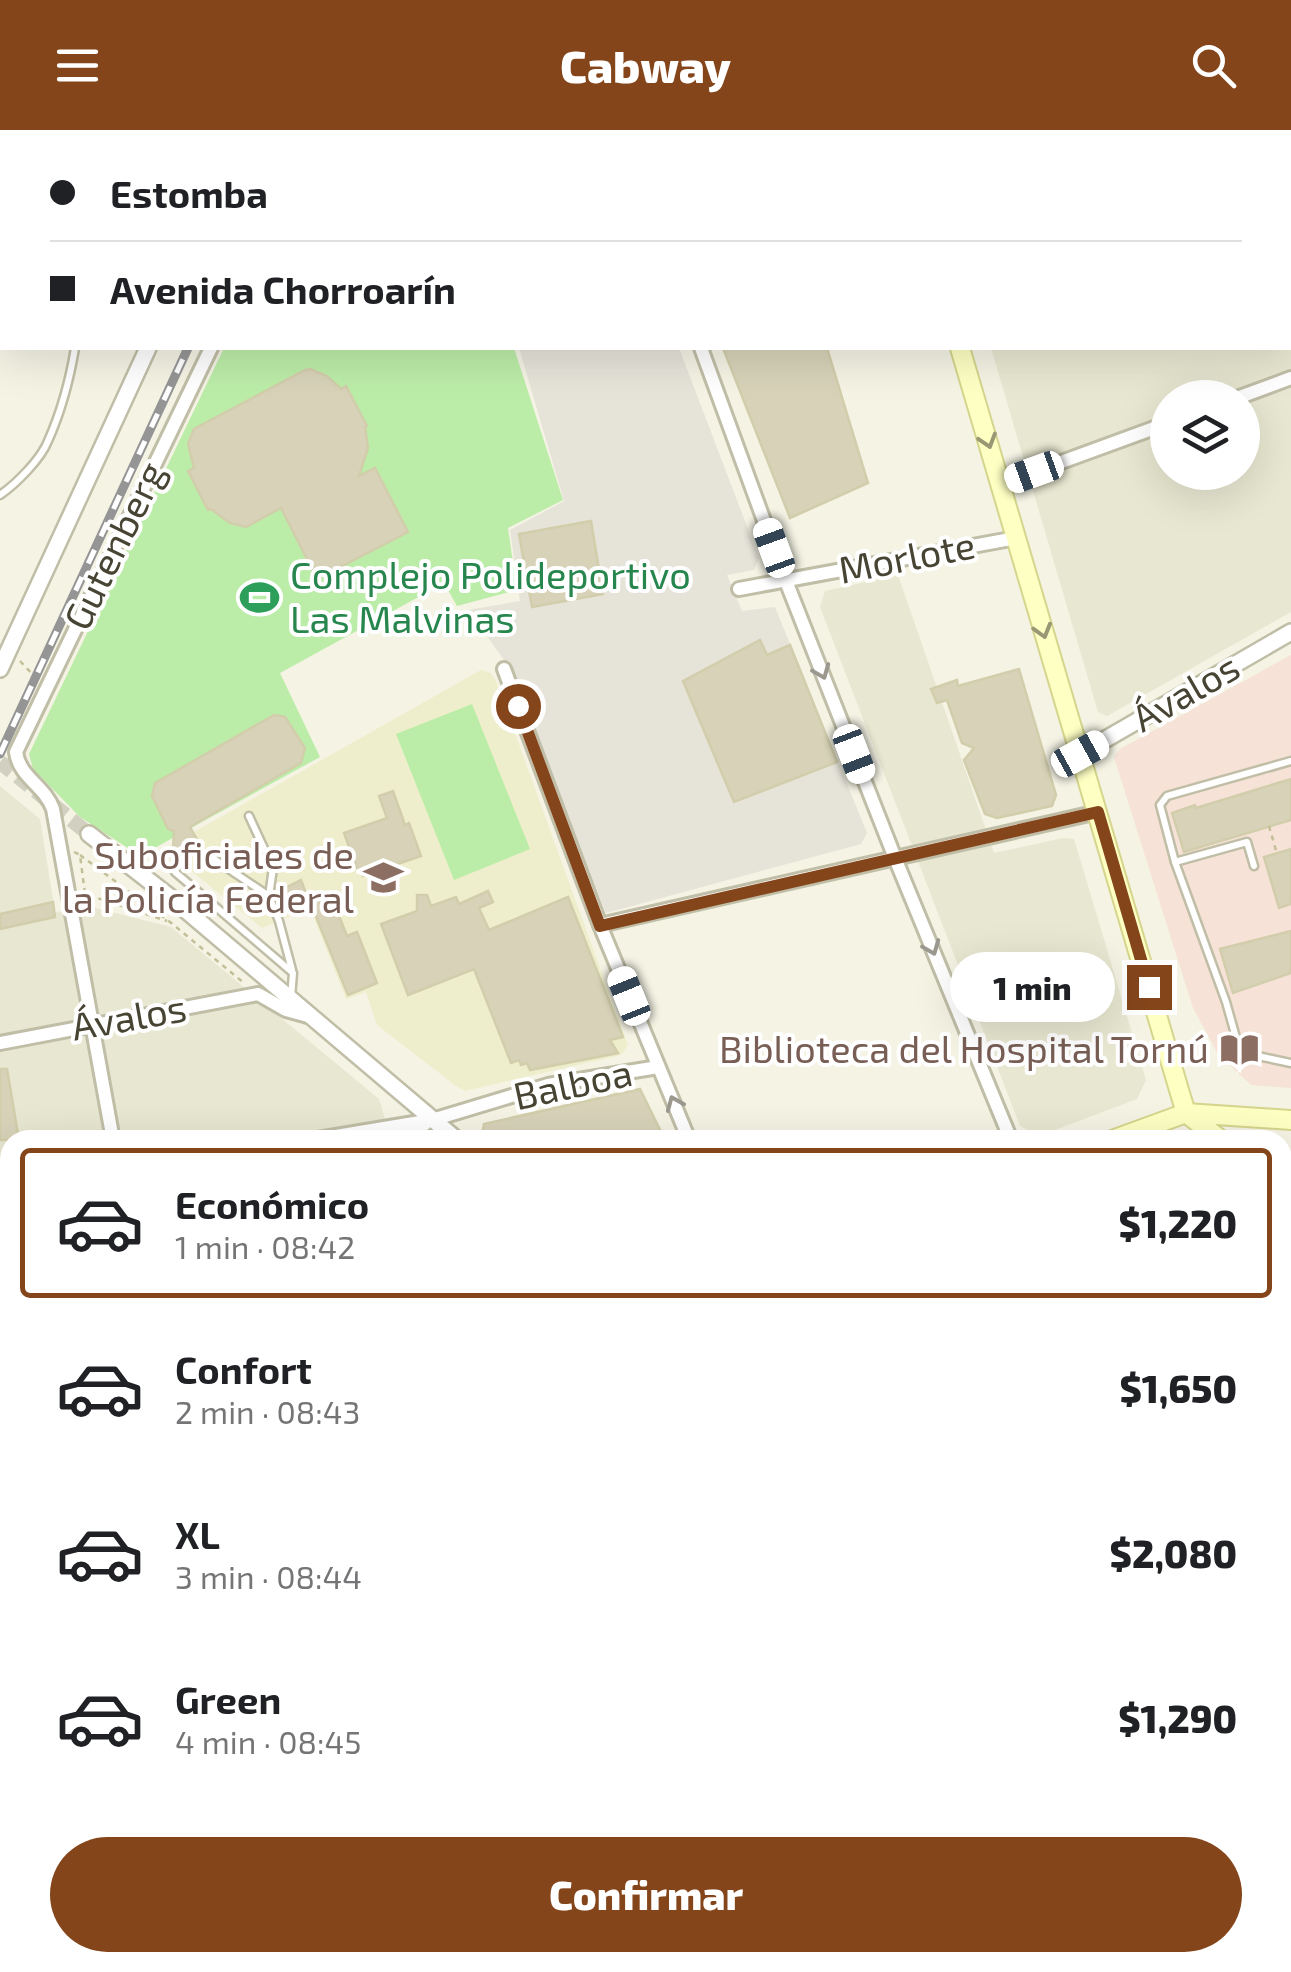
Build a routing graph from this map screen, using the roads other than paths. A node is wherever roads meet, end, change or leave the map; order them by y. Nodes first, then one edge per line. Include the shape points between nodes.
1 (75, 350) edge
2 (147, 350) edge
3 (209, 350) edge
4 (702, 350) edge
5 (961, 350) edge
6 (1291, 378) edge
7 (1260, 389) edge
8 (1150, 430) edge
9 (1001, 484) junction
10 (0, 495) edge
11 (1016, 538) junction
12 (786, 581) junction
13 (740, 589) dead end
14 (1291, 632) edge
15 (0, 669) edge
16 (504, 669) dead end
17 (1080, 754) junction
18 (1291, 760) edge
19 (1098, 812) junction
20 (248, 816) dead end
21 (88, 834) tunnel mouth
22 (208, 855) dead end
23 (895, 858) junction
24 (1175, 862) junction
25 (1254, 866) dead end
26 (176, 872) dead end
27 (269, 896) junction
28 (600, 926) junction
29 (292, 973) junction
30 (291, 998) junction
31 (310, 1017) junction
32 (92, 1024) junction
33 (0, 1043) edge
34 (1291, 1063) edge
35 (658, 1067) junction
36 (1186, 1112) junction
37 (432, 1120) junction
38 (1291, 1120) edge
39 (111, 1130) edge
40 (374, 1130) edge
41 (415, 1130) edge
42 (444, 1130) edge
43 (686, 1130) edge
44 (1007, 1130) edge
45 (1138, 1130) edge
46 (1208, 1130) edge

1 - 10 lane via 48,444
2 - 15 street, Gutenberg
3 - 32 street, Gutenberg via 16,752 20,767 50,800
4 - 12 street
5 -> 9 main road
6 - 7 street
8 - 9 street, Morlote
9 - 11 main road
11 - 12 street, Morlote
11 -> 17 main road
12 - 13 street, Morlote
12 -> 23 street
14 - 17 street, Ávalos
16 - 28 street
17 - 19 main road
18 - 24 lane via 1162,800
19 - 23 street
19 - 36 main road
20 - 27 lane via 273,868
21 - 30 street
22 - 27 lane
23 - 28 street
23 -> 44 street
24 - 25 lane via 1247,842
24 - 34 lane via 1237,1041 1254,1054
26 - 29 lane
27 - 29 lane
28 - 35 street
29 - 30 lane
30 - 31 street
31 - 32 street, Ávalos via 258,994
31 - 37 street
32 - 33 street, Ávalos
32 - 39 street
35 - 37 street, Balboa via 548,1085
43 -> 35 street
36 - 38 main road
36 - 45 main road
36 - 46 main road
37 - 40 street, Balboa
37 - 41 street
37 - 42 street

